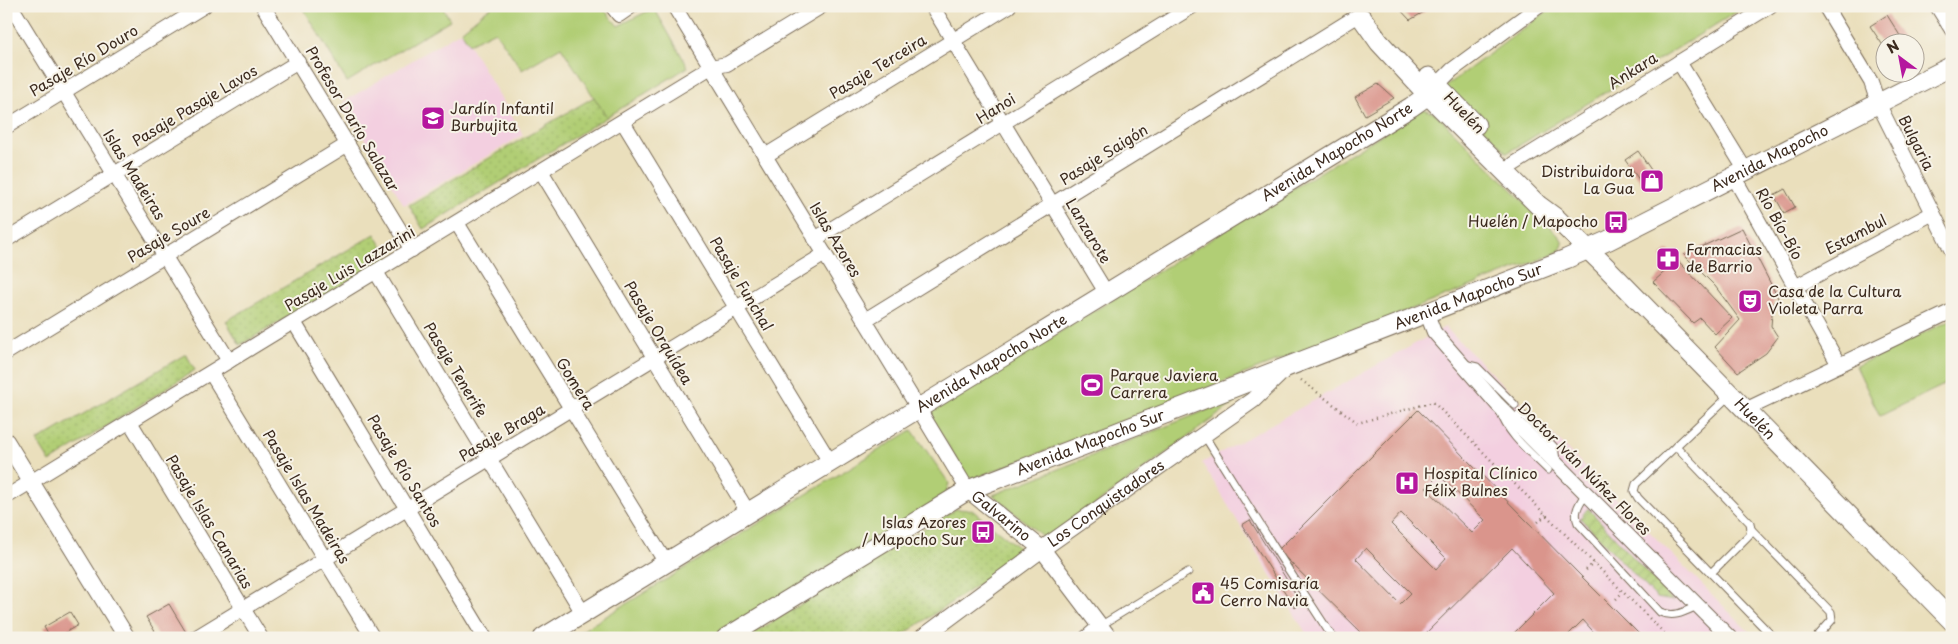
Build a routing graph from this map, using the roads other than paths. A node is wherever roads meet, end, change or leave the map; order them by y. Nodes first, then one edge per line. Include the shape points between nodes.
1 (204, 6) edge
2 (263, 6) edge
3 (612, 6) edge
4 (632, 6) edge
5 (674, 6) edge
6 (822, 6) edge
7 (932, 6) edge
8 (1009, 6) edge
9 (1193, 6) edge
10 (1539, 6) edge
11 (1770, 6) edge
12 (1825, 6) edge
13 (1937, 6) edge
14 (12, 9) edge
15 (1357, 13) edge
16 (1952, 30) edge
17 (953, 41) junction
18 (298, 62) junction
19 (1679, 62) junction
20 (1952, 66) edge
21 (711, 67) junction
22 (1432, 90) junction
23 (64, 92) junction
24 (1878, 103) junction
25 (623, 122) junction
26 (1003, 124) junction
27 (6, 128) edge
28 (348, 144) junction
29 (765, 156) junction
30 (1514, 164) junction
31 (541, 171) junction
32 (114, 174) junction
33 (1740, 174) junction
34 (1053, 205) junction
35 (1933, 213) junction
36 (1557, 219) junction
37 (457, 223) junction
38 (816, 239) junction
39 (6, 240) edge
40 (1588, 249) junction
41 (412, 250) junction
42 (1952, 251) edge
43 (825, 254) junction
44 (164, 256) junction
45 (376, 272) junction
46 (1795, 287) junction
47 (1107, 294) junction
48 (736, 308) junction
49 (1952, 310) edge
50 (1427, 314) junction
51 (865, 320) junction
52 (294, 322) junction
53 (6, 353) edge
54 (654, 358) junction
55 (229, 361) junction
56 (1460, 363) junction
57 (1839, 365) junction
58 (1286, 368) junction
59 (211, 372) junction
60 (1730, 394) junction
61 (572, 409) junction
62 (919, 409) junction
63 (1745, 410) junction
64 (1512, 418) junction
65 (130, 422) junction
66 (1204, 435) junction
67 (6, 441) edge
68 (1676, 446) junction
69 (490, 459) junction
70 (830, 462) junction
71 (32, 482) junction
72 (968, 490) junction
73 (1586, 493) junction
74 (6, 498) edge
75 (408, 509) junction
76 (748, 512) junction
77 (1751, 529) junction
78 (1042, 549) junction
79 (326, 559) junction
80 (666, 563) junction
81 (1188, 572) dead end
82 (1710, 573) junction
83 (1697, 606) junction
84 (243, 609) junction
85 (583, 613) junction
86 (1952, 621) edge
87 (1105, 632) edge
88 (127, 638) edge
89 (195, 638) edge
90 (261, 638) edge
91 (374, 638) edge
92 (485, 638) edge
93 (543, 638) edge
94 (726, 638) edge
95 (922, 638) edge
96 (1086, 638) edge
97 (1333, 638) edge
98 (1730, 638) edge
99 (1774, 638) edge
100 (1816, 638) edge

1 - 23 street, Pasaje Río Douro
2 - 18 street, Profesor Darío Salazar
3 - 4 street via 619,15
5 - 21 street, Islas Azores
6 - 21 street, Pasaje Luis Lazzarini via 727,64
7 - 17 street, Lanzarote
8 - 17 street, Pasaje Terceira
9 - 26 street, Hanoi
10 - 22 street via 1459,64
11 - 19 street, Ankara
12 - 24 street, Bulgaria via 1871,82
13 - 16 street
14 - 23 street, Islas Madeiras
15 - 22 main road, Huelén via 1379,42
15 - 34 street, Pasaje Saigón
17 - 26 street, Lanzarote
17 - 29 street, Pasaje Terceira
18 - 28 street, Profesor Darío Salazar
18 - 32 street, Pasaje Pasaje Lavos
19 - 30 street, Ankara
19 - 33 street, Río Bío-Bío
20 - 24 main road, Avenida Mapocho
21 - 25 street, Pasaje Luis Lazzarini
21 - 29 street, Islas Azores
22 - 30 main road, Huelén
22 - 36 main road, Huelén via 1538,205
22 - 47 main road, Avenida Mapocho Norte via 1411,107
23 - 27 street, Pasaje Río Douro
23 - 32 street, Islas Madeiras
24 - 33 main road, Avenida Mapocho
24 - 35 street, Bulgaria
25 - 31 street, Pasaje Luis Lazzarini
25 - 48 street, Pasaje Funchal
26 - 34 street, Lanzarote
26 - 38 street, Hanoi
28 - 41 street, Profesor Darío Salazar
28 - 44 street, Pasaje Soure
29 - 38 street, Islas Azores
30 - 36 main road, Huelén via 1545,199
31 - 37 street, Pasaje Luis Lazzarini
31 - 54 street, Pasaje Orquídea
32 - 39 street, Pasaje Pasaje Lavos
32 - 44 street, Islas Madeiras
33 - 40 main road, Avenida Mapocho
33 - 46 street, Río Bío-Bío
34 - 47 street, Lanzarote
34 - 51 street, Pasaje Saigón
35 - 42 street, Bulgaria
35 - 46 street, Estambul
36 - 40 main road, Huelén
37 - 41 street, Pasaje Luis Lazzarini
37 - 61 street, Gomera
38 - 43 street, Islas Azores
40 - 50 main road, Avenida Mapocho Sur
40 - 60 main road, Huelén
41 - 45 street, Pasaje Luis Lazzarini
43 - 48 street, Pasaje Braga
43 - 51 street, Islas Azores
44 - 53 street, Pasaje Soure
44 - 55 street, Islas Madeiras
45 - 52 street, Pasaje Luis Lazzarini
45 - 69 street, Pasaje Tenerife
46 - 57 street, Río Bío-Bío
47 - 62 main road, Avenida Mapocho Norte
48 - 54 street, Pasaje Braga
48 - 70 street, Pasaje Funchal
49 - 57 street
50 - 56 street, Doctor Iván Núñez Flores via 1434,332
50 - 58 main road, Avenida Mapocho Sur
51 - 62 street, Islas Azores
52 - 55 street, Pasaje Luis Lazzarini
52 - 75 street, Pasaje Río Santos
54 - 61 street, Pasaje Braga
54 - 76 street, Pasaje Orquídea
55 - 59 street, Pasaje Luis Lazzarini
56 - 64 street, Doctor Iván Núñez Flores
56 - 64 lane via 1478,367
57 - 63 street
58 - 66 street, Los Conquistadores via 1253,400
58 - 72 main road, Avenida Mapocho Sur
59 - 65 street, Pasaje Luis Lazzarini
59 - 79 street, Pasaje Islas Madeiras
60 - 63 main road, Huelén
60 - 68 lane
61 - 69 street, Pasaje Braga
61 - 80 street, Gomera
62 - 70 main road, Avenida Mapocho Norte
62 - 72 street, Islas Azores
63 - 86 main road, Huelén
64 - 73 street, Doctor Iván Núñez Flores via 1552,466
65 - 71 street, Pasaje Luis Lazzarini
65 - 84 street, Pasaje Islas Canarias
66 - 78 street, Los Conquistadores
66 - 97 lane
67 - 71 street
68 - 77 lane via 1750,523
68 - 82 lane via 1636,484 1634,491
69 - 75 street, Pasaje Braga
69 - 85 street, Pasaje Tenerife
70 - 76 main road, Avenida Mapocho Norte
71 - 74 street, Pasaje Luis Lazzarini
71 - 88 street
72 - 78 street, Galvarino
72 - 94 main road, Avenida Mapocho Sur
73 - 83 street, Doctor Iván Núñez Flores
73 - 83 lane via 1576,510 1578,523 1660,612 1676,615
75 - 79 street, Pasaje Braga
75 - 92 street, Pasaje Río Santos
76 - 80 main road, Avenida Mapocho Norte
77 - 82 lane via 1750,535
77 - 100 lane via 1831,612 1832,620
78 - 87 street, Galvarino
78 - 95 street, Los Conquistadores
79 - 84 street, Pasaje Braga
79 - 91 street, Pasaje Islas Madeiras
80 - 85 main road, Avenida Mapocho Norte
81 - 87 lane
82 - 99 lane
83 - 98 street, Doctor Iván Núñez Flores
84 - 89 street, Pasaje Braga
84 - 90 street, Pasaje Islas Canarias
85 - 93 main road, Avenida Mapocho Norte
87 - 96 street

